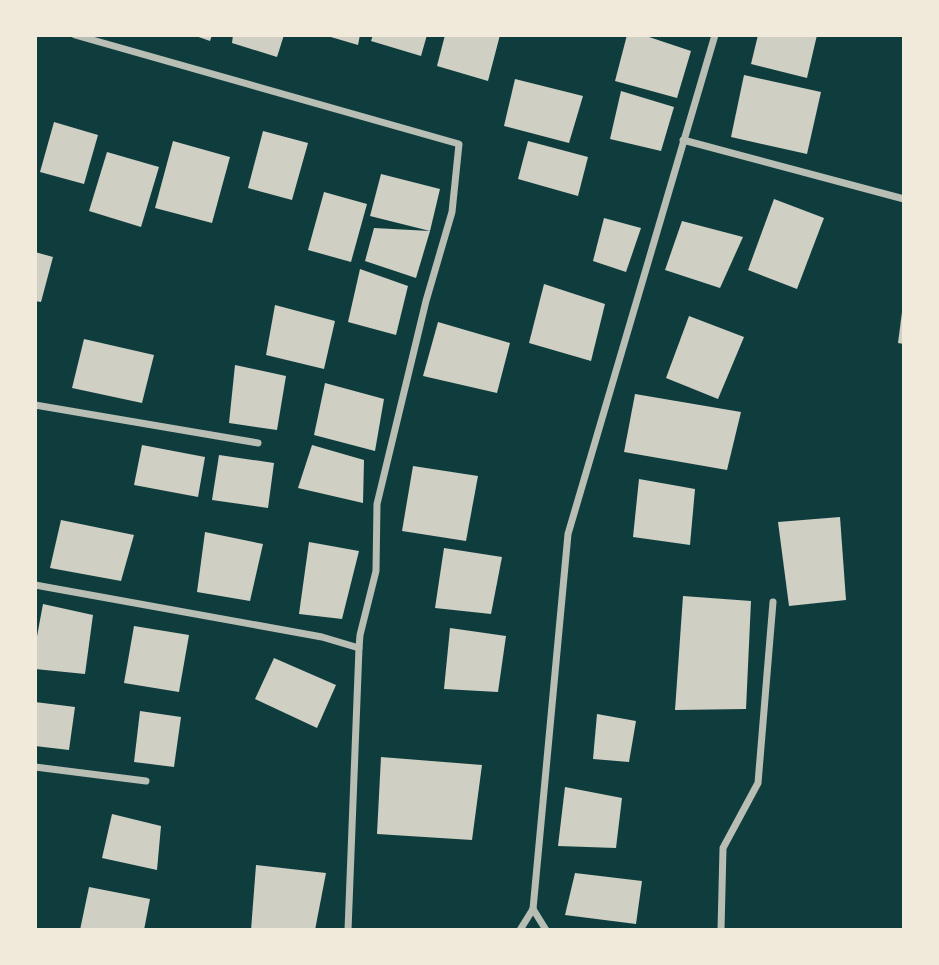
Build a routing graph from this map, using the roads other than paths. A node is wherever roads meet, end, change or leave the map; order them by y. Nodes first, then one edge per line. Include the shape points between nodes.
1 (75, 35) edge
2 (715, 35) edge
3 (684, 140) junction
4 (904, 199) edge
5 (35, 405) edge
6 (258, 443) dead end
7 (35, 585) edge
8 (773, 602) dead end
9 (359, 648) junction
10 (35, 768) edge
11 (146, 781) dead end
12 (533, 909) junction
13 (348, 930) edge
14 (520, 930) edge
15 (546, 930) edge
16 (721, 930) edge

1 - 9 street via 459,144 452,212 377,504 376,571
2 - 3 street
3 - 4 street
3 - 12 street via 568,534
5 - 6 street
7 - 9 street via 322,637
8 - 16 street via 758,783 723,848
9 - 13 street
10 - 11 street
12 - 14 street
12 - 15 street

